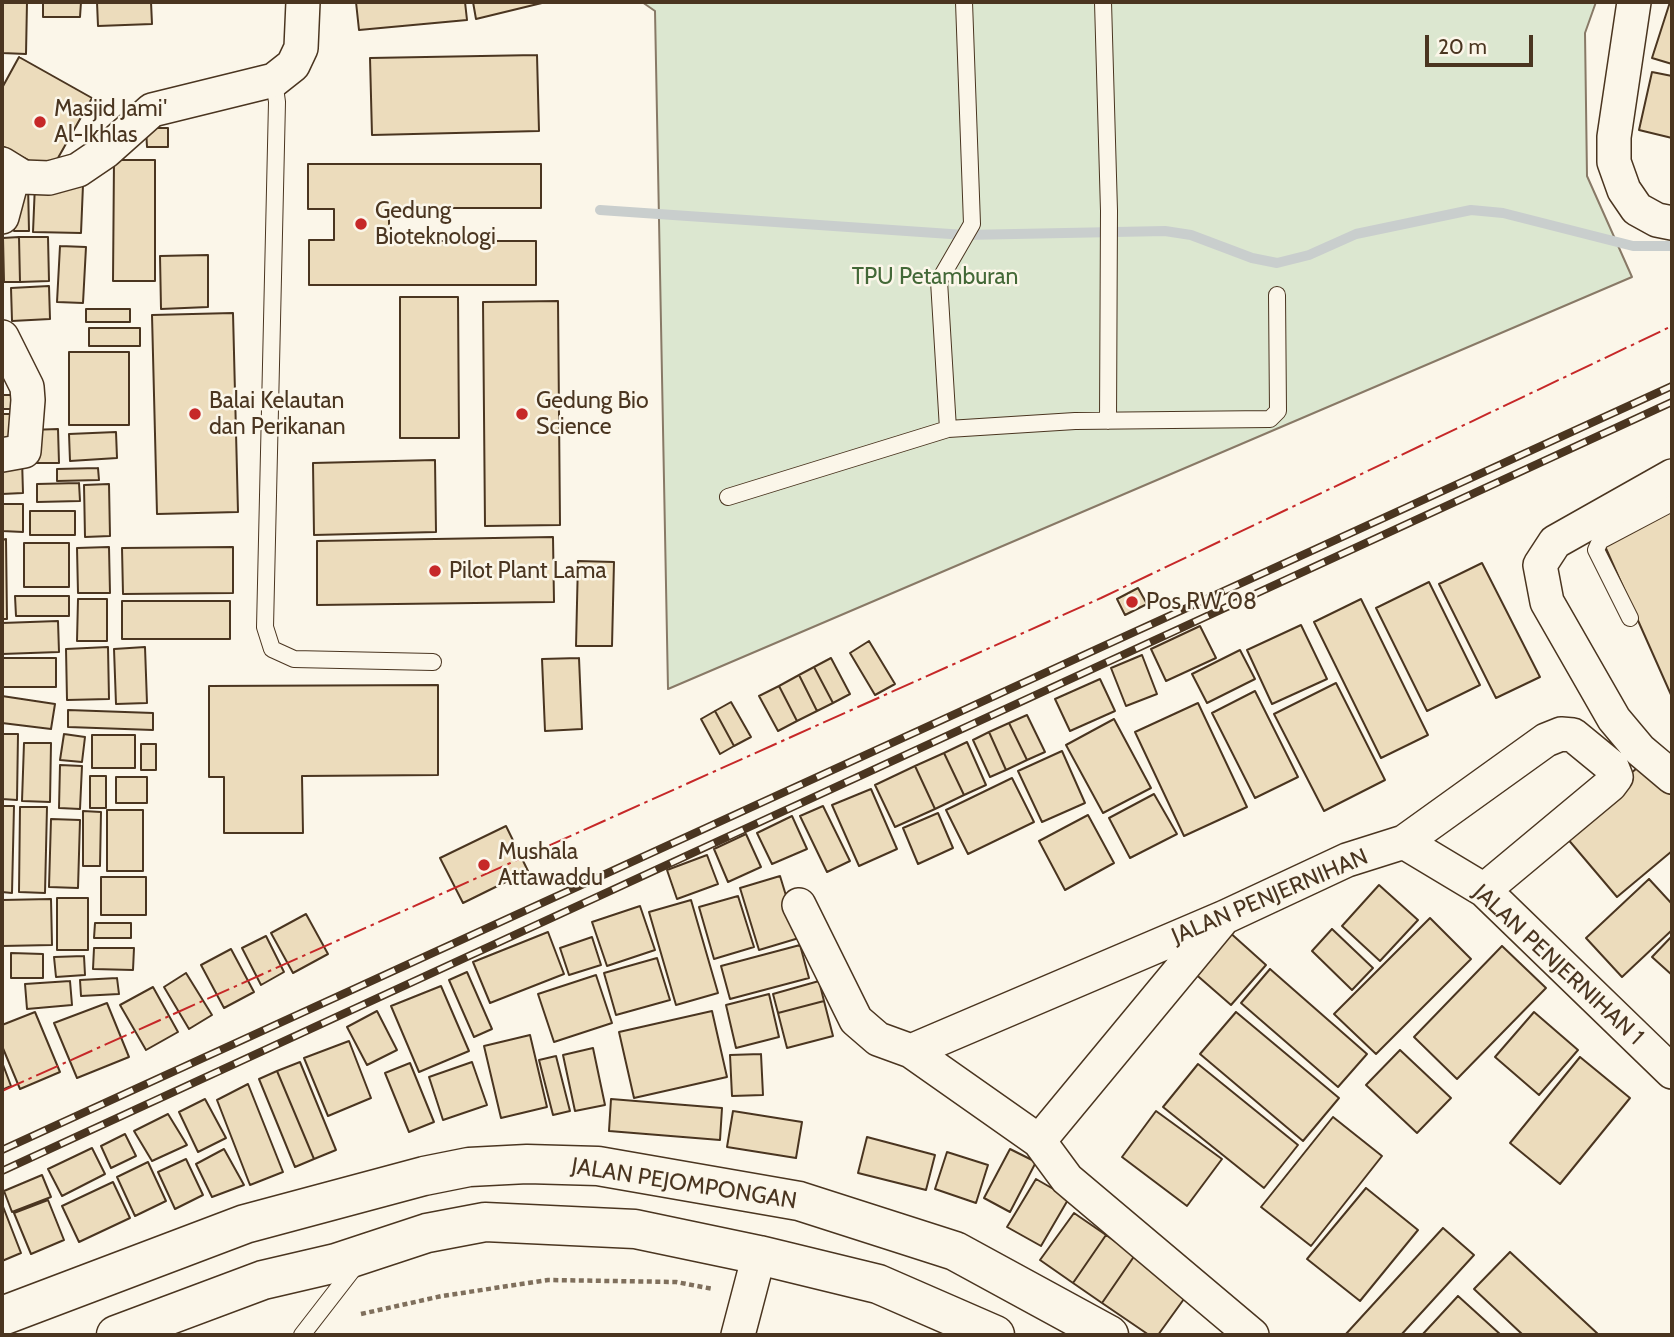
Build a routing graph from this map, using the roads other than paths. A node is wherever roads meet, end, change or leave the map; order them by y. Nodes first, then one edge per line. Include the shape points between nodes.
1 (303, 2) edge
2 (964, 2) edge
3 (1103, 2) edge
4 (1634, 2) edge
5 (274, 80) junction
6 (8, 168) edge
7 (2, 218) edge
8 (1672, 223) edge
9 (1277, 295) dead end
10 (2, 337) edge
11 (1108, 421) junction
12 (948, 429) junction
13 (2, 455) edge
14 (1672, 476) edge
15 (728, 498) dead end
16 (1672, 503) edge
17 (1630, 618) dead end
18 (433, 662) dead end
19 (1672, 777) edge
20 (1404, 842) junction
21 (1484, 890) junction
22 (799, 905) dead end
23 (1225, 916) junction
24 (911, 1051) junction
25 (1672, 1072) edge
26 (1039, 1141) junction
27 (365, 1254) junction
28 (759, 1255) junction
29 (2, 1316) edge
30 (116, 1335) edge
31 (302, 1335) edge
32 (738, 1335) edge
33 (993, 1335) edge
34 (1109, 1335) edge
35 (1252, 1335) edge

1 - 5 street via 301,48 293,65
2 - 12 lane via 972,224 938,287
3 - 11 lane via 1109,211
4 - 8 street via 1614,162 1637,209
5 - 6 street via 152,110 79,170 49,178 23,177
5 - 18 lane via 265,627 272,649 294,659
6 - 7 street
9 - 11 lane via 1276,416
10 - 13 street via 27,387 28,400 24,451
11 - 12 lane
12 - 15 lane
14 - 19 street via 1555,542 1540,565 1547,602 1614,719 1640,750
16 - 17 lane via 1600,541 1596,550
20 - 21 street, JALAN PENJERNIHAN 1
20 - 21 street, JALAN PENJERNIHAN via 1546,740 1561,734 1573,736 1612,767 1616,777
20 - 23 street, JALAN PENJERNIHAN via 1347,860
21 - 25 street, JALAN PENJERNIHAN 1
22 - 24 street via 856,1020 878,1039
23 - 24 street, JALAN PENJERNIHAN
23 - 26 street
24 - 26 street
26 - 35 street via 1067,1179
27 - 28 main road via 427,1233 485,1222 537,1222 635,1229
27 - 30 main road via 263,1280
27 - 31 lane
28 - 32 street
28 - 33 main road via 878,1284
29 - 34 main road, JALAN PEJOMPONGAN via 245,1224 424,1176 469,1167 527,1164 598,1166 799,1201 955,1251

